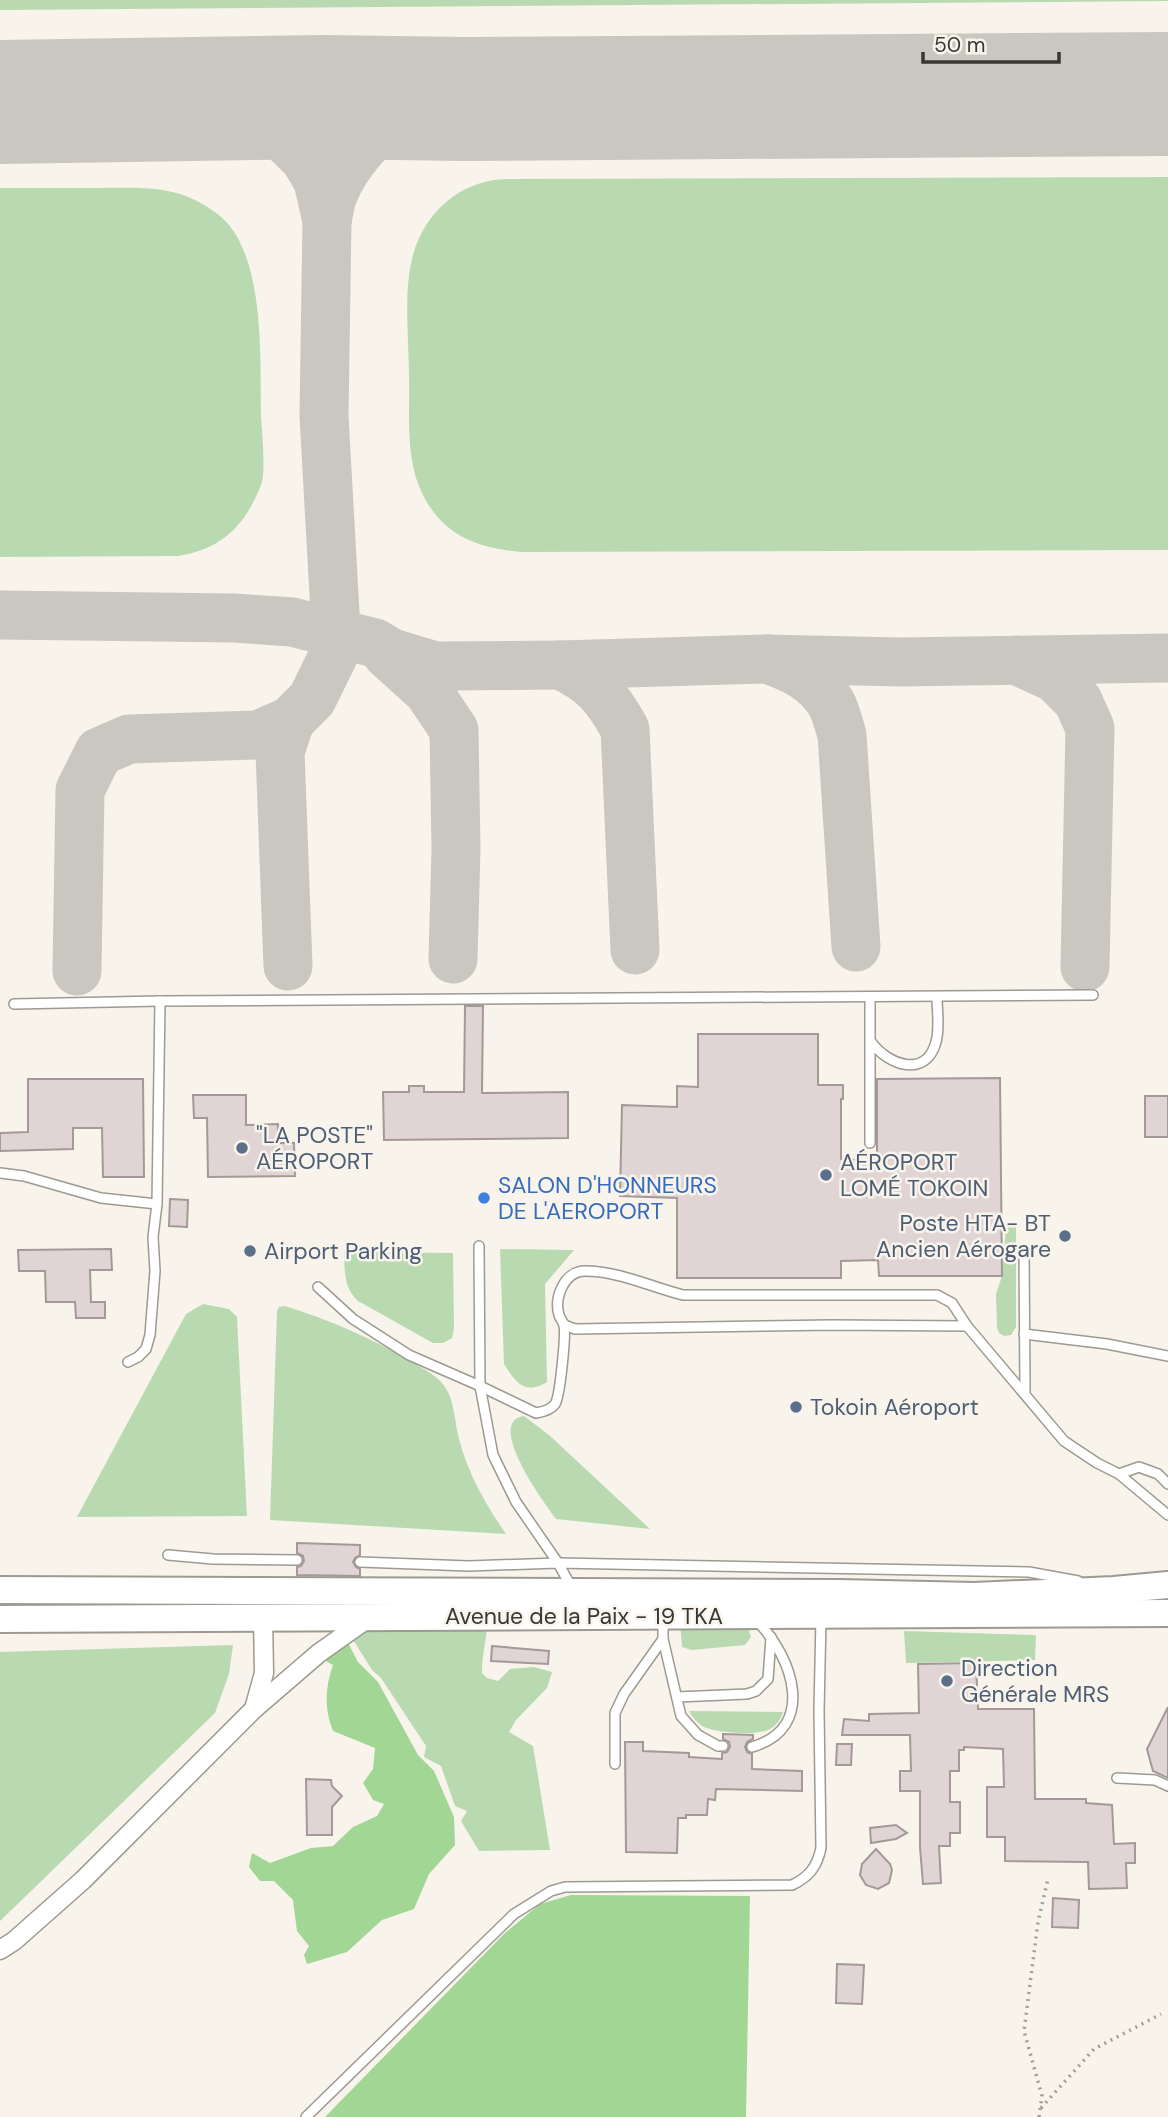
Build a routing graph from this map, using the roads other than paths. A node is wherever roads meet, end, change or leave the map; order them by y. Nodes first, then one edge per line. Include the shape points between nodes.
1 (1093, 995) dead end
2 (870, 997) junction
3 (937, 997) junction
4 (160, 1001) junction
5 (13, 1004) dead end
6 (871, 1042) junction
7 (870, 1143) dead end
8 (0, 1173) edge
9 (157, 1204) junction
10 (478, 1246) dead end
11 (1024, 1250) dead end
12 (318, 1286) dead end
13 (564, 1325) junction
14 (967, 1326) junction
15 (1024, 1334) junction
16 (1168, 1356) edge
17 (128, 1362) dead end
18 (480, 1386) junction
19 (1025, 1393) junction
20 (1119, 1474) junction
21 (1168, 1483) edge
22 (1168, 1515) edge
23 (168, 1555) dead end
24 (297, 1560) dead end
25 (360, 1562) dead end
26 (558, 1563) junction
27 (1168, 1585) edge
28 (0, 1590) edge
29 (1114, 1590) junction
30 (574, 1592) junction
31 (1168, 1613) edge
32 (752, 1615) junction
33 (821, 1615) junction
34 (663, 1616) junction
35 (263, 1617) junction
36 (370, 1617) junction
37 (0, 1619) edge
38 (771, 1635) junction
39 (677, 1697) junction
40 (254, 1710) junction
41 (723, 1746) dead end
42 (752, 1746) dead end
43 (615, 1764) dead end
44 (1117, 1778) dead end
45 (1168, 1786) edge
46 (0, 1950) edge
47 (306, 2117) edge

1 - 3 lane
2 - 3 lane
2 - 4 lane
2 - 6 lane
3 - 6 lane via 937,1039 921,1062 909,1066 895,1063
4 - 5 lane
4 - 9 lane
6 - 7 lane
8 - 9 lane via 118,1201
9 - 17 lane via 150,1335 146,1349
10 - 18 lane
11 - 15 lane
12 - 18 lane via 353,1319 409,1355
13 - 14 lane via 575,1329
13 - 14 lane via 558,1314 561,1287 582,1271 631,1278 683,1295 937,1295 952,1303
13 - 18 lane via 560,1388 554,1405 536,1413
14 - 19 lane
15 - 16 lane via 1107,1343
15 - 19 lane
18 - 26 lane via 493,1455 516,1502
19 - 20 lane via 1064,1441
20 - 21 lane via 1139,1466
20 - 22 lane
23 - 24 lane
25 - 26 lane
26 - 29 lane via 1029,1572
26 - 30 lane
27 - 29 main road
28 - 30 main road, Avenue de la Paix - 19 TKA
29 - 34 main road
30 - 34 main road, Avenue de la Paix - 19 TKA
31 - 33 main road, Avenue de la Paix - 19 TKA
32 - 33 main road, Avenue de la Paix - 19 TKA
32 - 34 main road, Avenue de la Paix - 19 TKA
32 - 38 lane
33 - 47 lane via 821,1848 818,1861 803,1880 792,1885 565,1887 551,1891 514,1914
34 - 36 main road, Avenue de la Paix - 19 TKA
34 - 39 lane
34 - 43 lane via 615,1713
35 - 36 main road, Avenue de la Paix - 19 TKA
35 - 37 main road, Avenue de la Paix - 19 TKA
35 - 40 street via 264,1673
36 - 40 street via 319,1653
38 - 39 lane via 768,1679 756,1691
38 - 42 lane via 787,1662 792,1709 782,1730 767,1742
39 - 41 lane via 681,1716 698,1735
40 - 46 street via 83,1880
44 - 45 lane via 1155,1780

